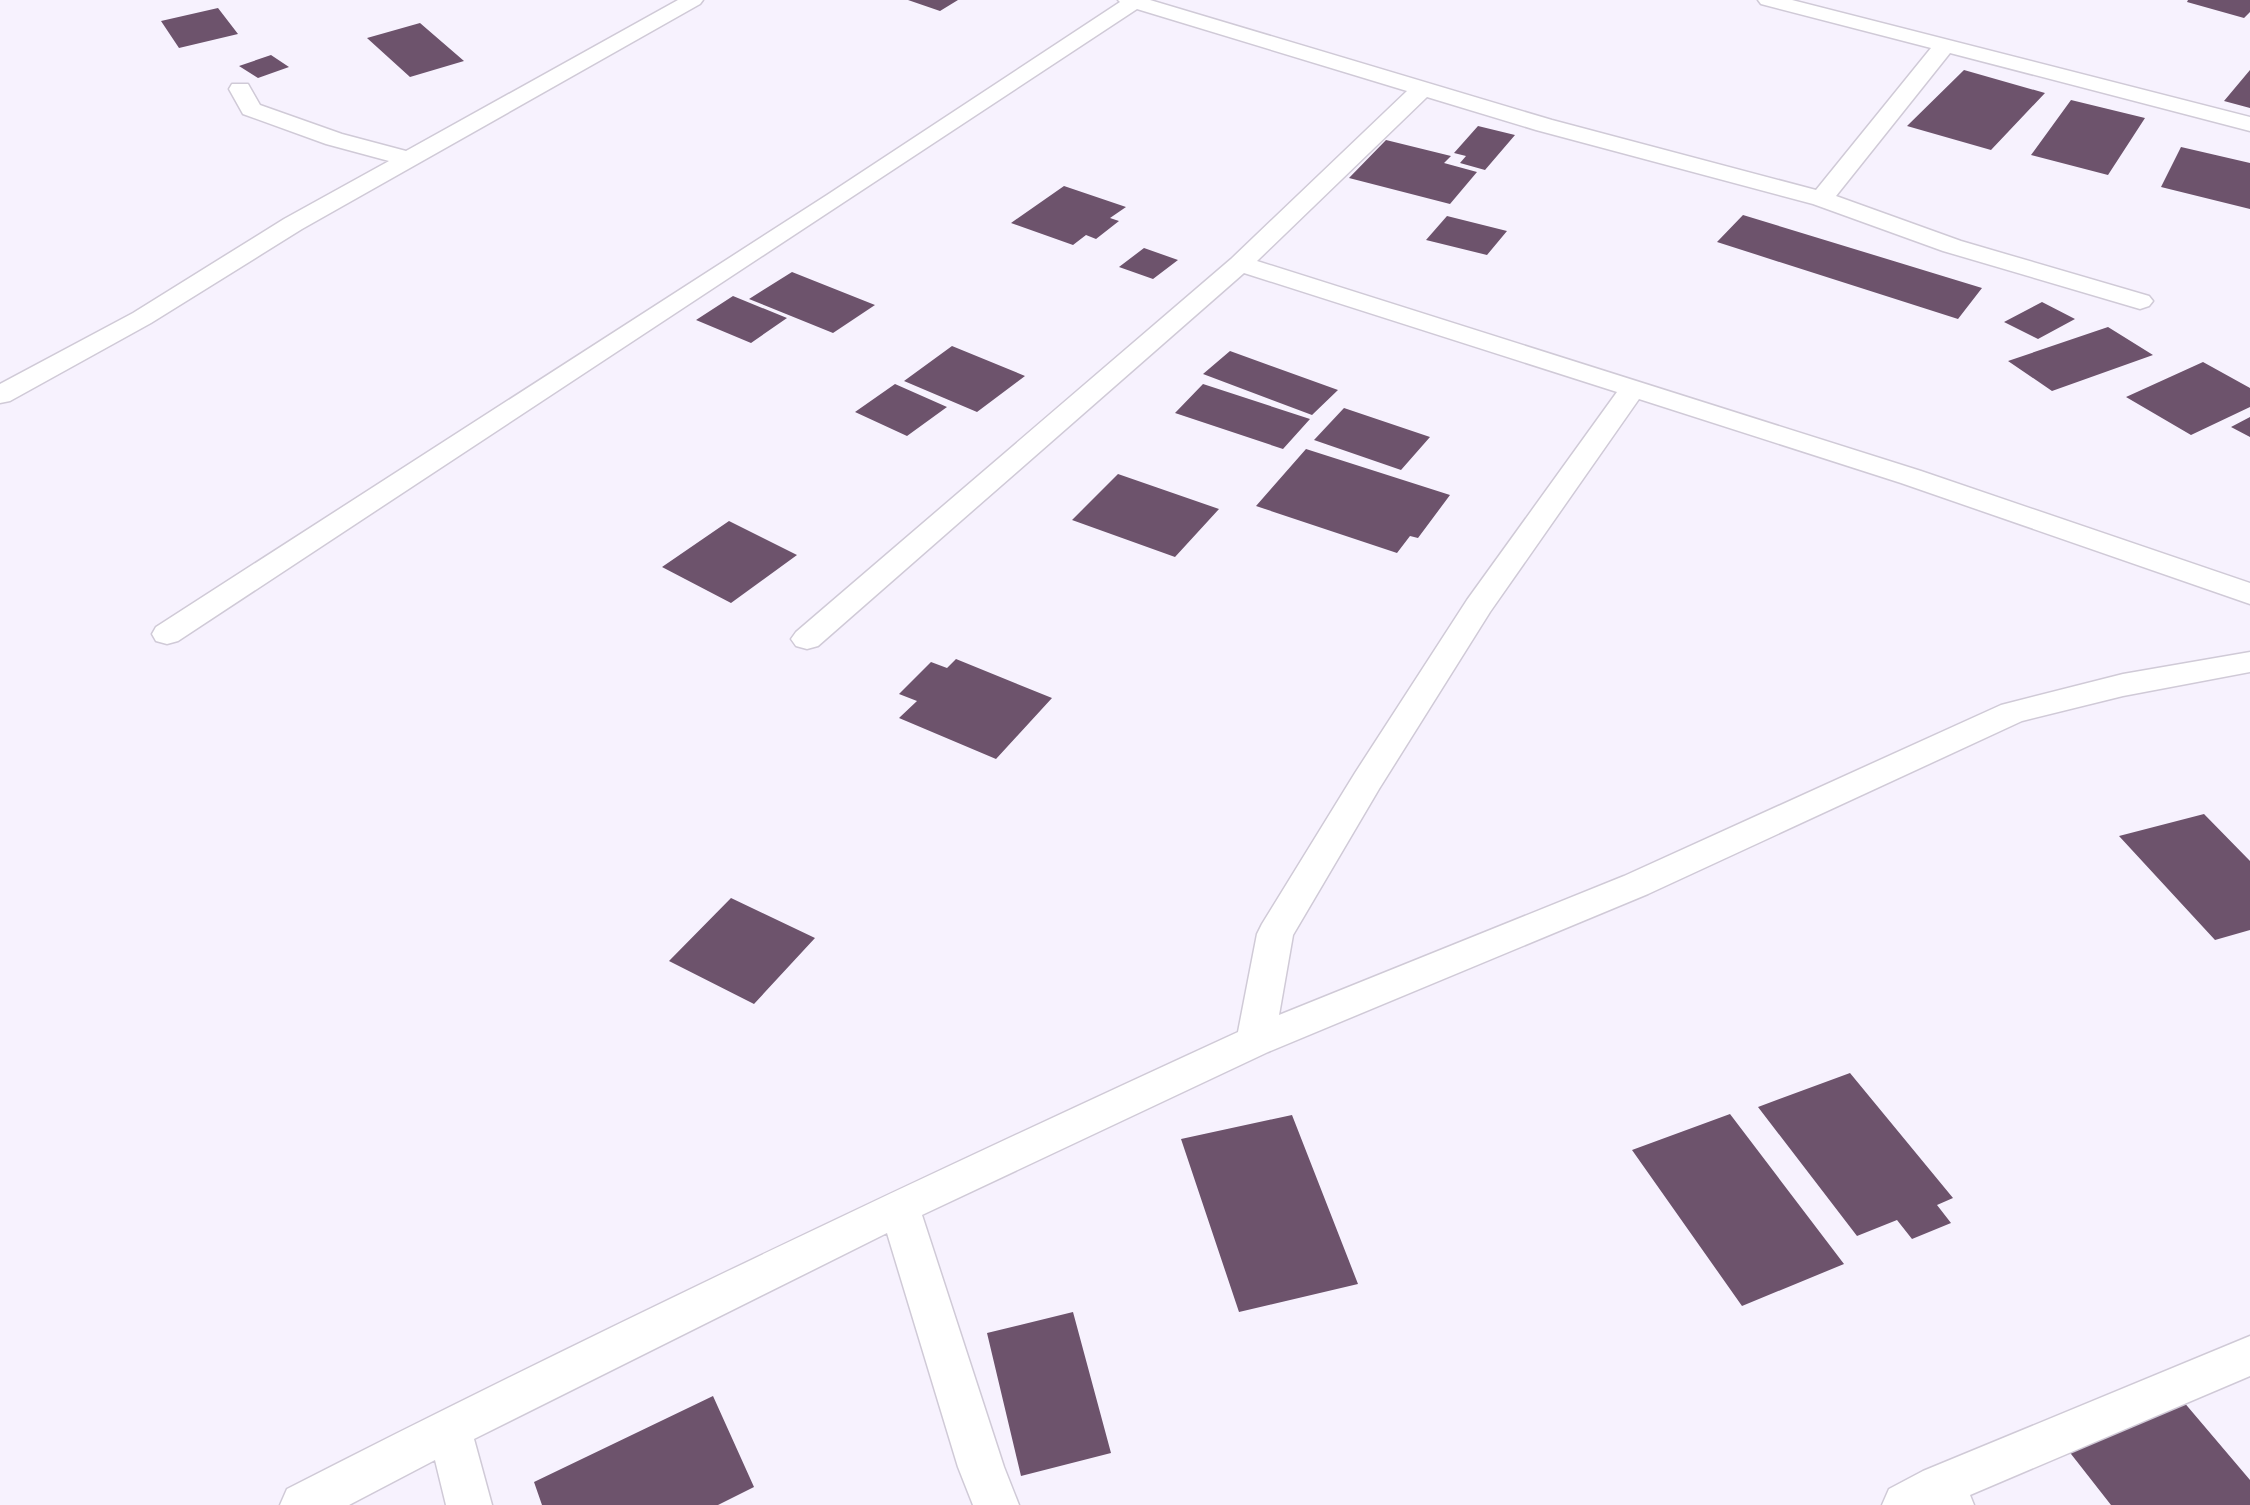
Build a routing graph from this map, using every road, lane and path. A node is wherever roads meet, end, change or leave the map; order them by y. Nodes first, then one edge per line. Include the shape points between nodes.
1 (693, 0) edge
2 (1768, 0) edge
3 (1131, 1) edge
4 (1946, 44) junction
5 (1423, 88) junction
6 (240, 89) dead end
7 (2250, 124) edge
8 (409, 159) junction
9 (1821, 199) junction
10 (1240, 264) junction
11 (2140, 301) dead end
12 (1632, 390) junction
13 (0, 395) edge
14 (2250, 594) edge
15 (167, 634) dead end
16 (807, 639) dead end
17 (2250, 662) edge
18 (1255, 1041) junction
19 (899, 1207) junction
20 (2250, 1356) edge
21 (450, 1429) junction
22 (1932, 1499) edge
23 (303, 1505) edge
24 (469, 1505) edge
25 (996, 1505) edge

1 - 8 street
2 - 4 street
3 - 5 street
3 - 15 street via 815,213
4 - 7 street
4 - 9 street
5 - 9 street via 1544,125
5 - 10 street
6 - 8 street via 251,109 334,139
8 - 13 street via 293,224 142,318
9 - 11 street via 1952,246
10 - 12 street
10 - 16 street
12 - 14 street via 1911,477
12 - 18 street via 1472,617 1275,934
17 - 18 street via 2123,685 2012,713 1636,885
18 - 19 street
19 - 21 street
19 - 25 street
20 - 22 street
21 - 23 street
21 - 24 street

